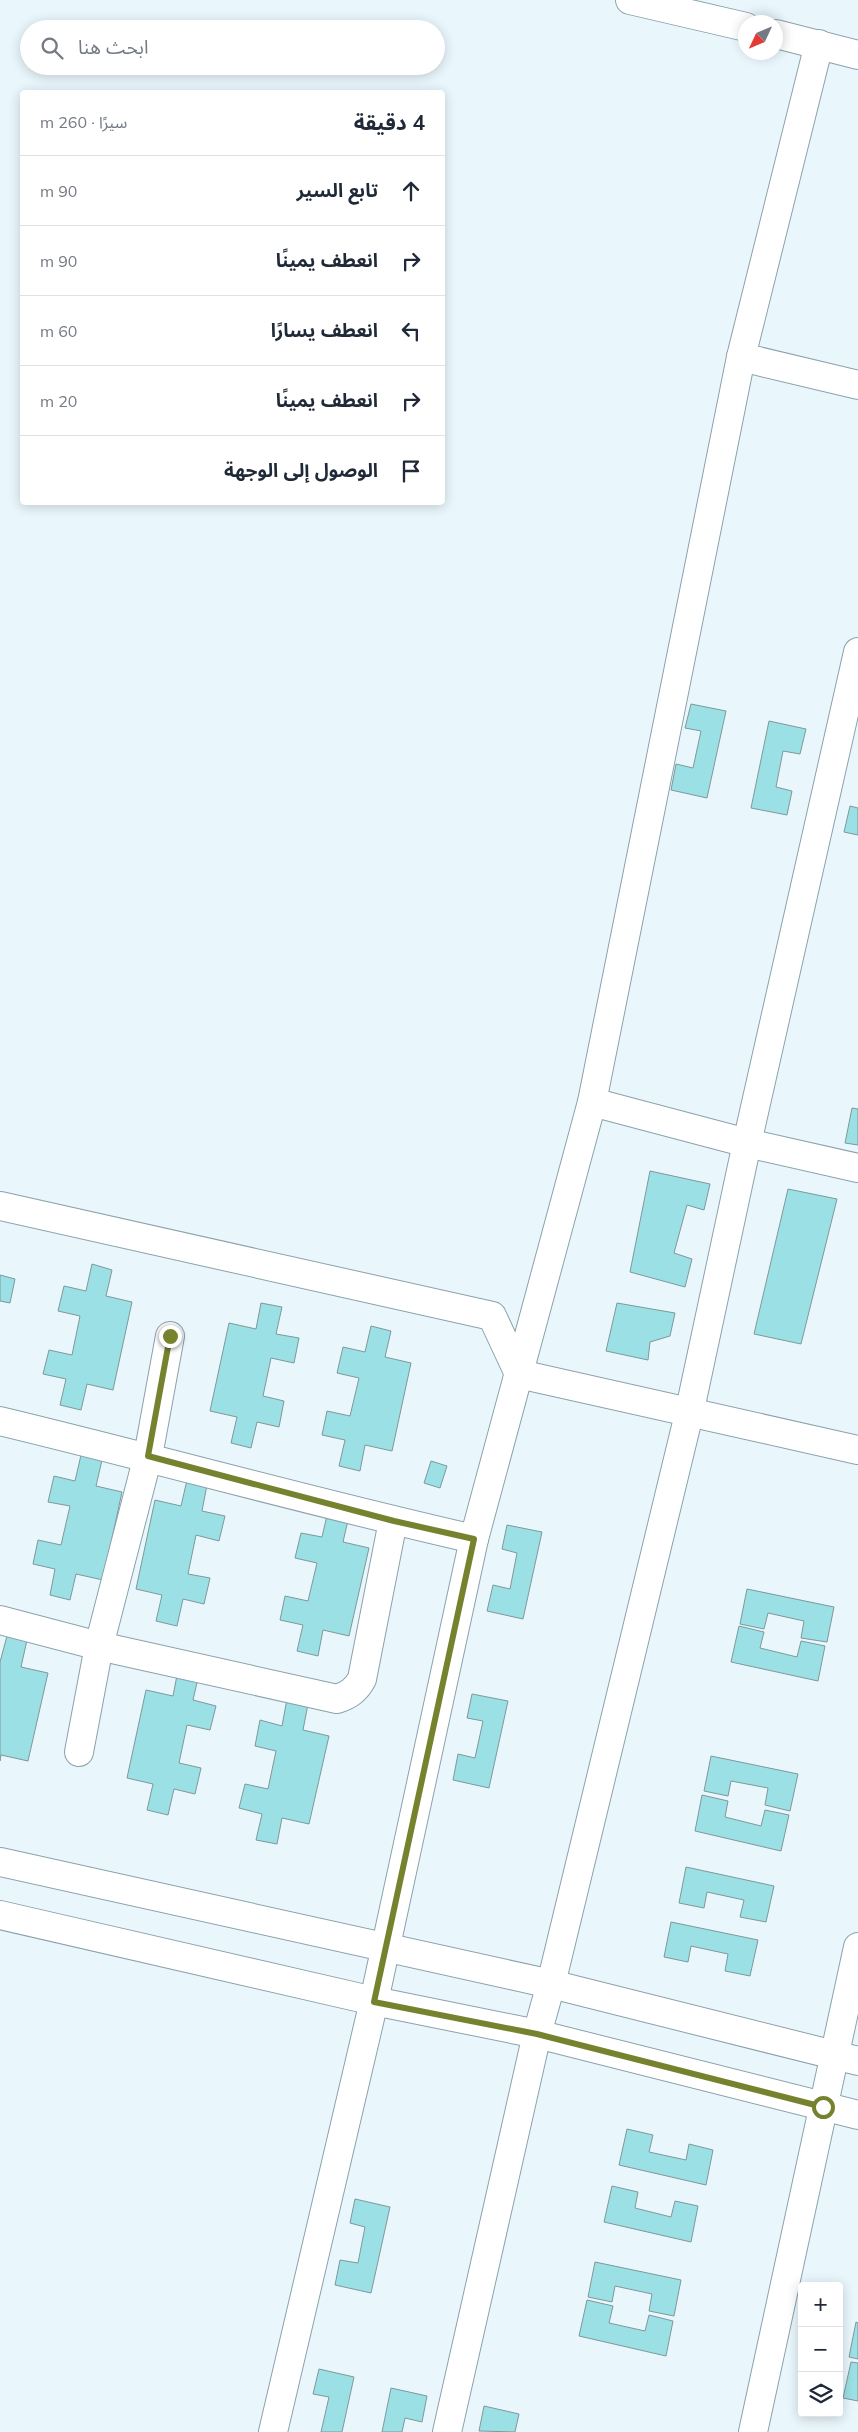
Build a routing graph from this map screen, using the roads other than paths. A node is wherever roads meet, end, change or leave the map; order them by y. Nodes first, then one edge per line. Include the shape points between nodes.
1 (630, 0) edge
2 (738, 25) edge
3 (783, 36) edge
4 (819, 44) junction
5 (858, 55) edge
6 (741, 357) junction
7 (858, 385) edge
8 (858, 652) edge
9 (592, 1102) junction
10 (746, 1143) junction
11 (858, 1168) edge
12 (0, 1206) edge
13 (170, 1336) dead end
14 (519, 1374) junction
15 (688, 1414) junction
16 (0, 1421) edge
17 (858, 1450) edge
18 (148, 1456) junction
19 (394, 1521) junction
20 (474, 1539) junction
21 (0, 1620) edge
22 (100, 1646) junction
23 (79, 1752) dead end
24 (0, 1862) edge
25 (0, 1915) edge
26 (385, 1947) junction
27 (858, 1948) edge
28 (551, 1984) junction
29 (374, 2002) junction
30 (537, 2034) junction
31 (847, 2058) edge
32 (823, 2107) junction
33 (858, 2115) edge
34 (273, 2432) edge
35 (448, 2432) edge
36 (753, 2432) edge

1 - 2 street
3 - 4 street
4 - 5 street
4 - 6 street
6 - 7 street
6 - 9 street
8 - 10 street
9 - 10 street
9 - 14 street
10 - 11 street
10 - 15 street
12 - 14 street via 492,1316
13 - 18 street
14 - 15 street
14 - 20 street
15 - 17 street
15 - 28 street
16 - 18 street
18 - 19 street
18 - 22 street
19 - 20 street
19 - 22 street via 362,1678 348,1695 337,1699
20 - 26 street
21 - 22 street
22 - 23 street
24 - 26 street
25 - 29 street
26 - 28 street
26 - 29 street
27 - 31 street
28 - 30 street
28 - 31 street
29 - 30 street
29 - 34 street
30 - 32 street
30 - 35 street
31 - 32 street
32 - 33 street
32 - 36 street

